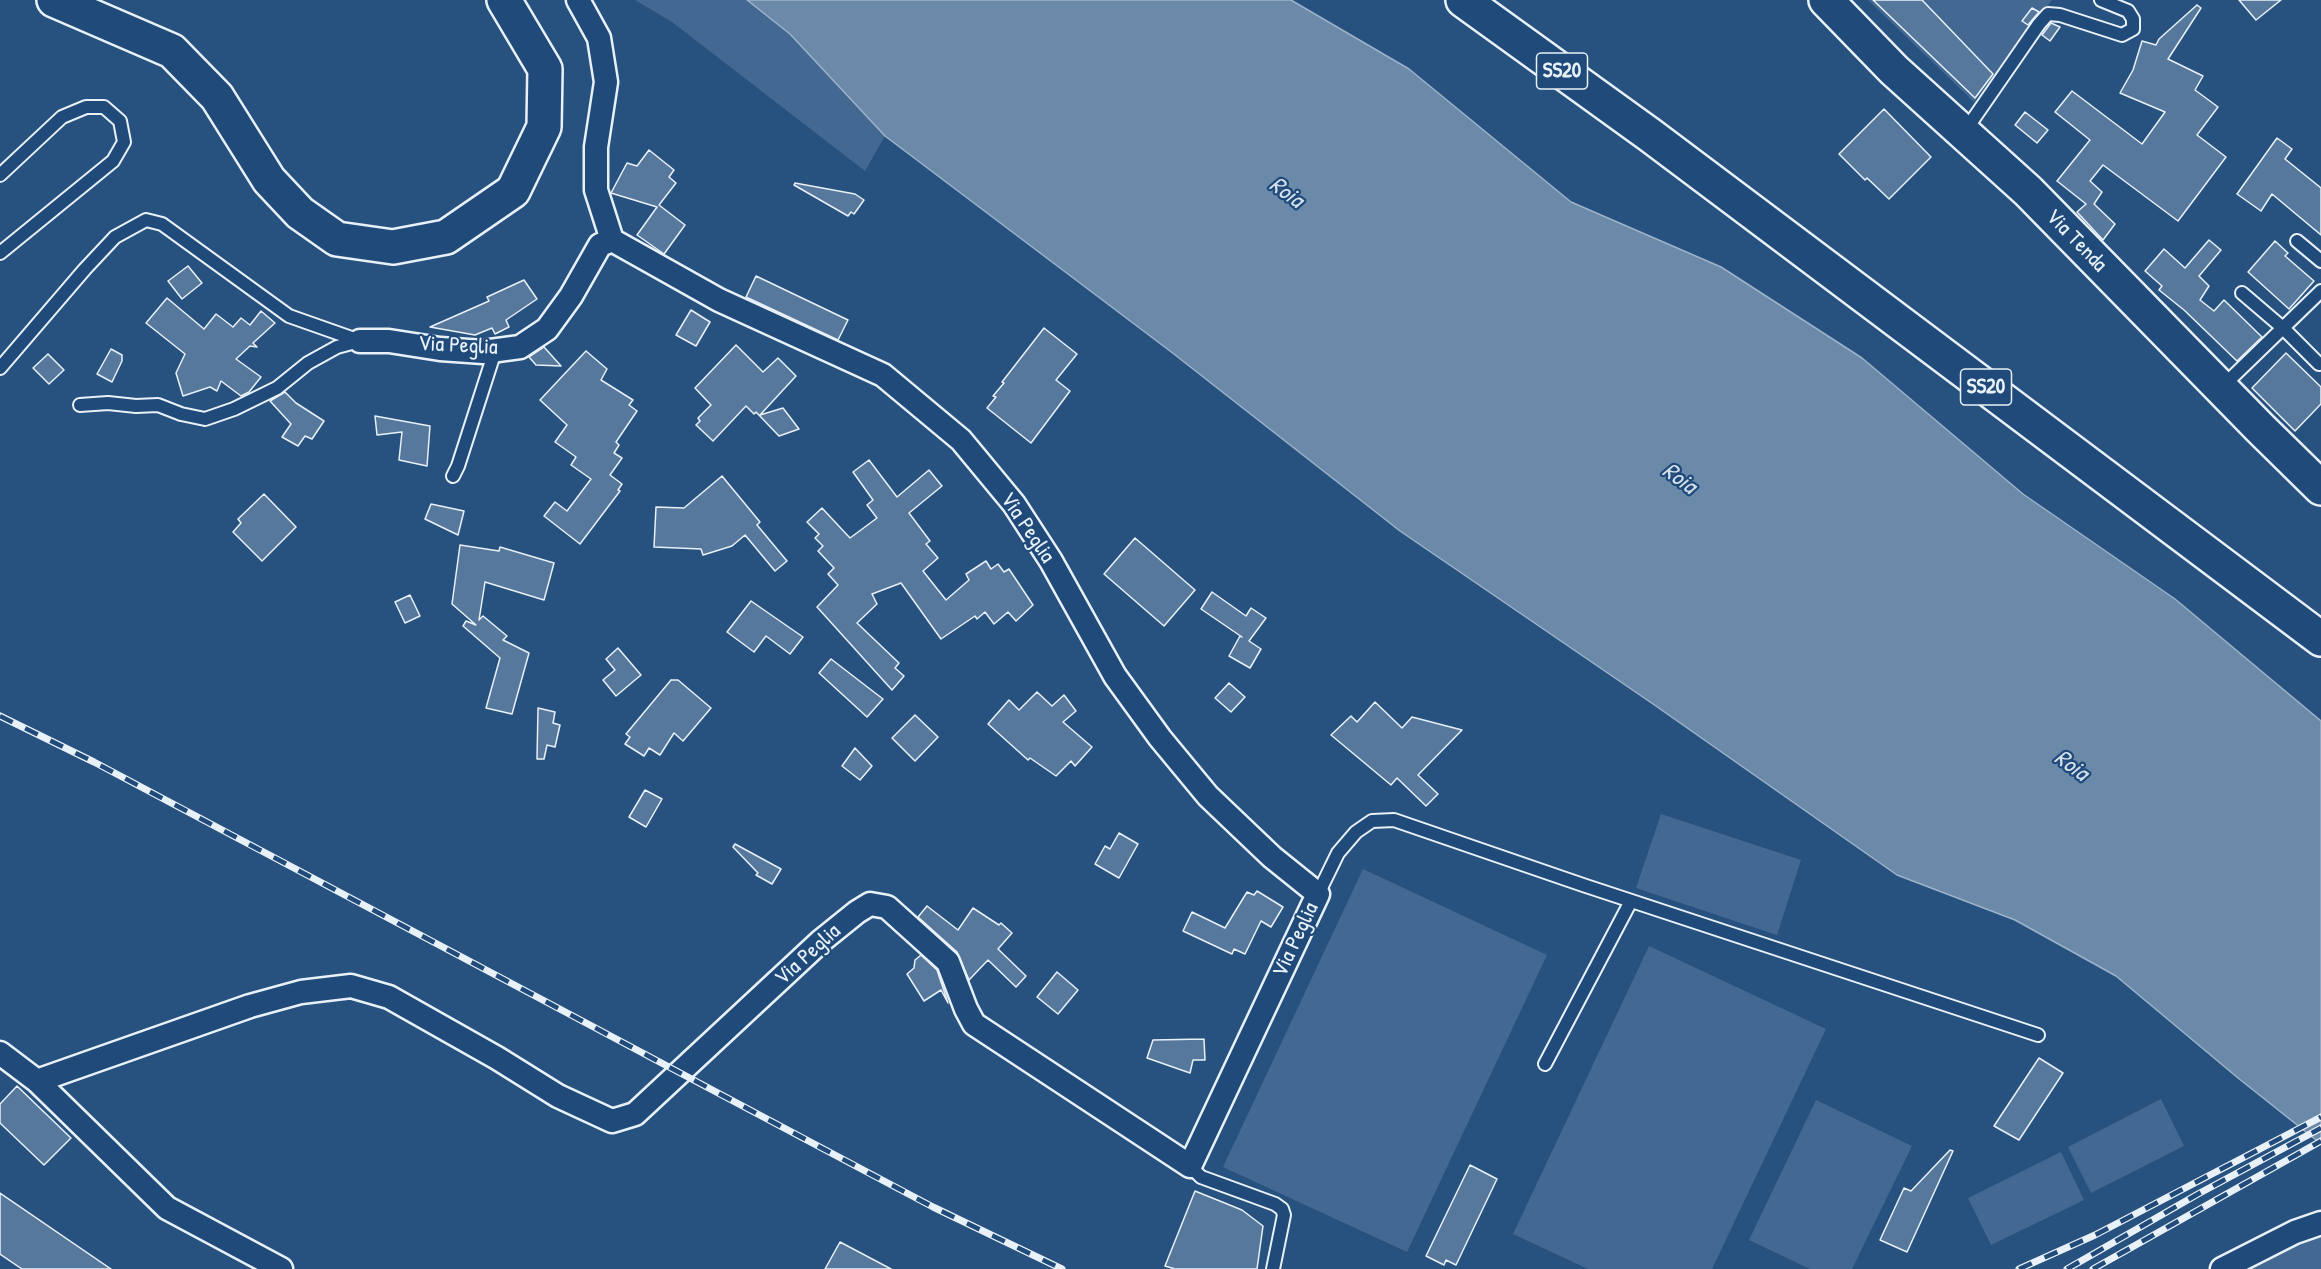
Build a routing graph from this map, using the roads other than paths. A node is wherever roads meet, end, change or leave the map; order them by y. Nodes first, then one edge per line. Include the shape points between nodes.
1 (54, 0) edge
2 (504, 0) edge
3 (578, 0) edge
4 (1826, 0) edge
5 (2101, 0) edge
6 (1465, 2) edge
7 (1965, 132) junction
8 (0, 175) edge
9 (612, 240) junction
10 (2297, 241) dead end
11 (0, 253) edge
12 (2321, 261) edge
13 (2321, 291) edge
14 (2242, 293) dead end
15 (2283, 328) junction
16 (360, 341) junction
17 (495, 351) junction
18 (2319, 364) dead end
19 (0, 368) edge
20 (2221, 388) junction
21 (80, 405) dead end
22 (453, 476) dead end
23 (2321, 488) edge
24 (2321, 639) edge
25 (1318, 894) junction
26 (1631, 901) junction
27 (2038, 1035) dead end
28 (0, 1053) edge
29 (1545, 1064) dead end
30 (37, 1081) junction
31 (1190, 1166) junction
32 (2321, 1223) edge
33 (281, 1269) edge
34 (1273, 1269) edge
35 (2222, 1269) edge

1 - 2 main road via 172,51 217,97 269,180 300,213 337,239 393,247 446,237 513,191 544,127 545,69
3 - 9 street via 599,38 606,82 596,147 596,190
4 - 7 main road, Via Tenda via 1894,70
5 - 7 lane via 2128,11 2133,29 2122,35 2048,14
6 - 24 main road, SS20 via 1650,135
7 - 20 main road, Via Tenda via 2028,190
8 - 11 lane via 62,117 86,107 104,107 120,121 124,142 113,161
9 - 17 street, Via Peglia via 600,245 547,329 520,347
9 - 25 street, Via Peglia via 719,300 883,375 961,440 1014,504 1051,561 1114,676 1160,738 1208,796
10 - 12 lane
13 - 15 lane
14 - 15 lane
15 - 18 lane
15 - 20 lane
16 - 17 street, Via Peglia
16 - 19 lane via 290,316 162,225 146,220 116,237
16 - 21 lane via 337,347 308,363 277,388 205,419 158,405
17 - 22 lane
20 - 23 main road, Via Tenda
25 - 26 lane via 1338,853 1356,832 1372,821 1394,820
25 - 31 street, Via Peglia
26 - 27 lane
26 - 29 lane
28 - 30 street
30 - 31 street, Via Peglia via 250,1006 301,992 351,986 389,997 558,1096 612,1121 635,1114 821,941 870,904 887,907 948,962 974,1024
30 - 33 street via 167,1208
31 - 34 lane via 1201,1177 1275,1203 1282,1209
32 - 35 street

